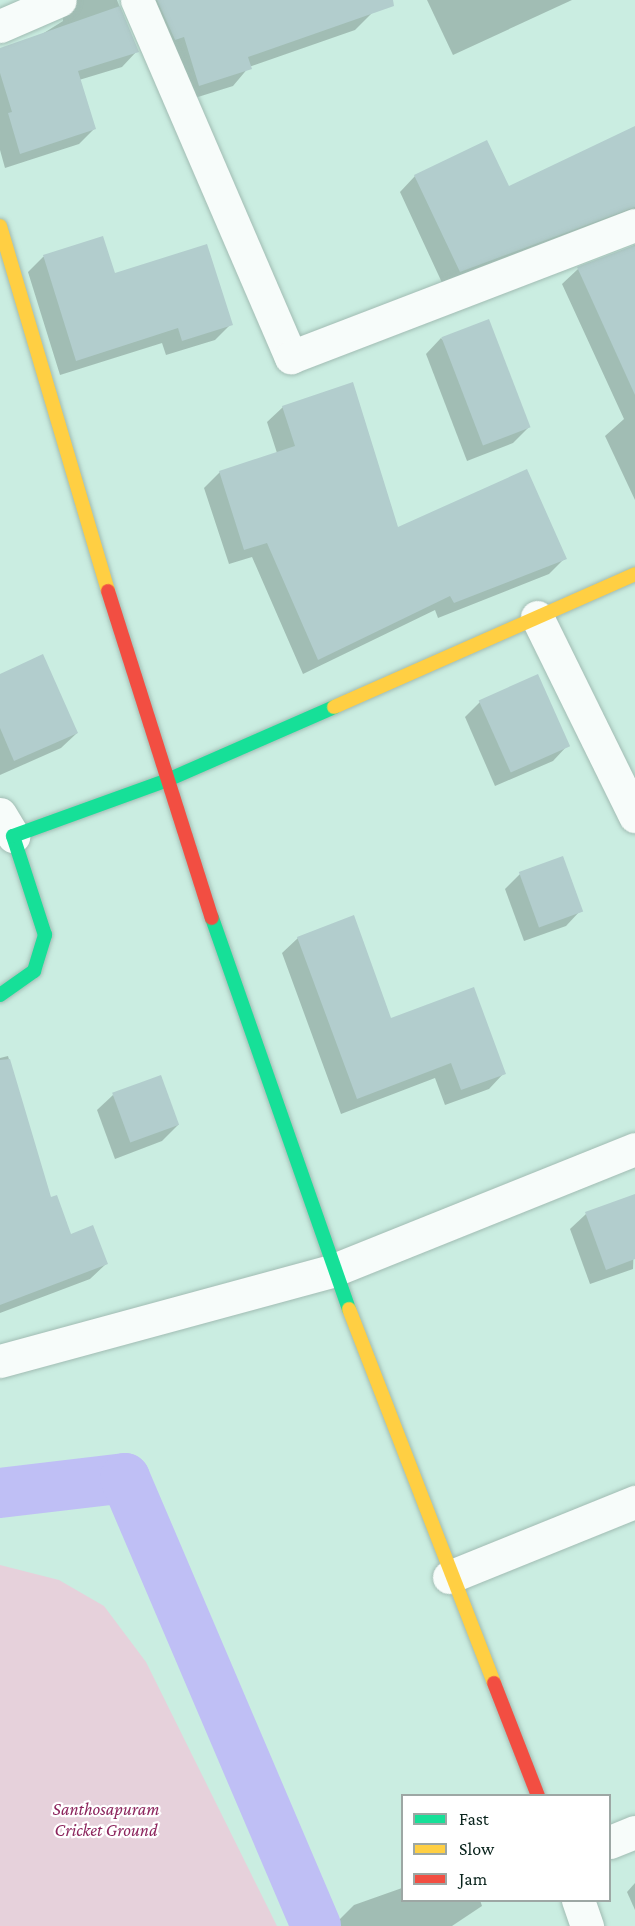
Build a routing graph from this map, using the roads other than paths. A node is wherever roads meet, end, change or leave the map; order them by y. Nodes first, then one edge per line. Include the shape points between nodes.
1 (60, 0) edge
2 (138, 0) edge
3 (0, 26) edge
4 (635, 225) edge
5 (0, 226) edge
6 (635, 574) edge
7 (537, 617) junction
8 (165, 781) junction
9 (635, 816) edge
10 (7, 825) edge
11 (0, 995) edge
12 (635, 1149) edge
13 (334, 1270) junction
14 (0, 1361) edge
15 (635, 1502) edge
16 (449, 1577) junction
17 (537, 1794) edge
18 (635, 1832) edge
19 (611, 1841) edge
20 (579, 1902) edge
21 (587, 1926) edge

1 - 3 street
2 - 4 street via 291,357
5 - 8 street
6 - 7 street
7 - 8 street
7 - 9 street
8 - 10 street
8 - 13 street
10 - 11 street via 45,935 34,971
12 - 13 street
13 - 14 street
13 - 16 street
15 - 16 street
16 - 17 street
18 - 19 street
20 - 21 street

